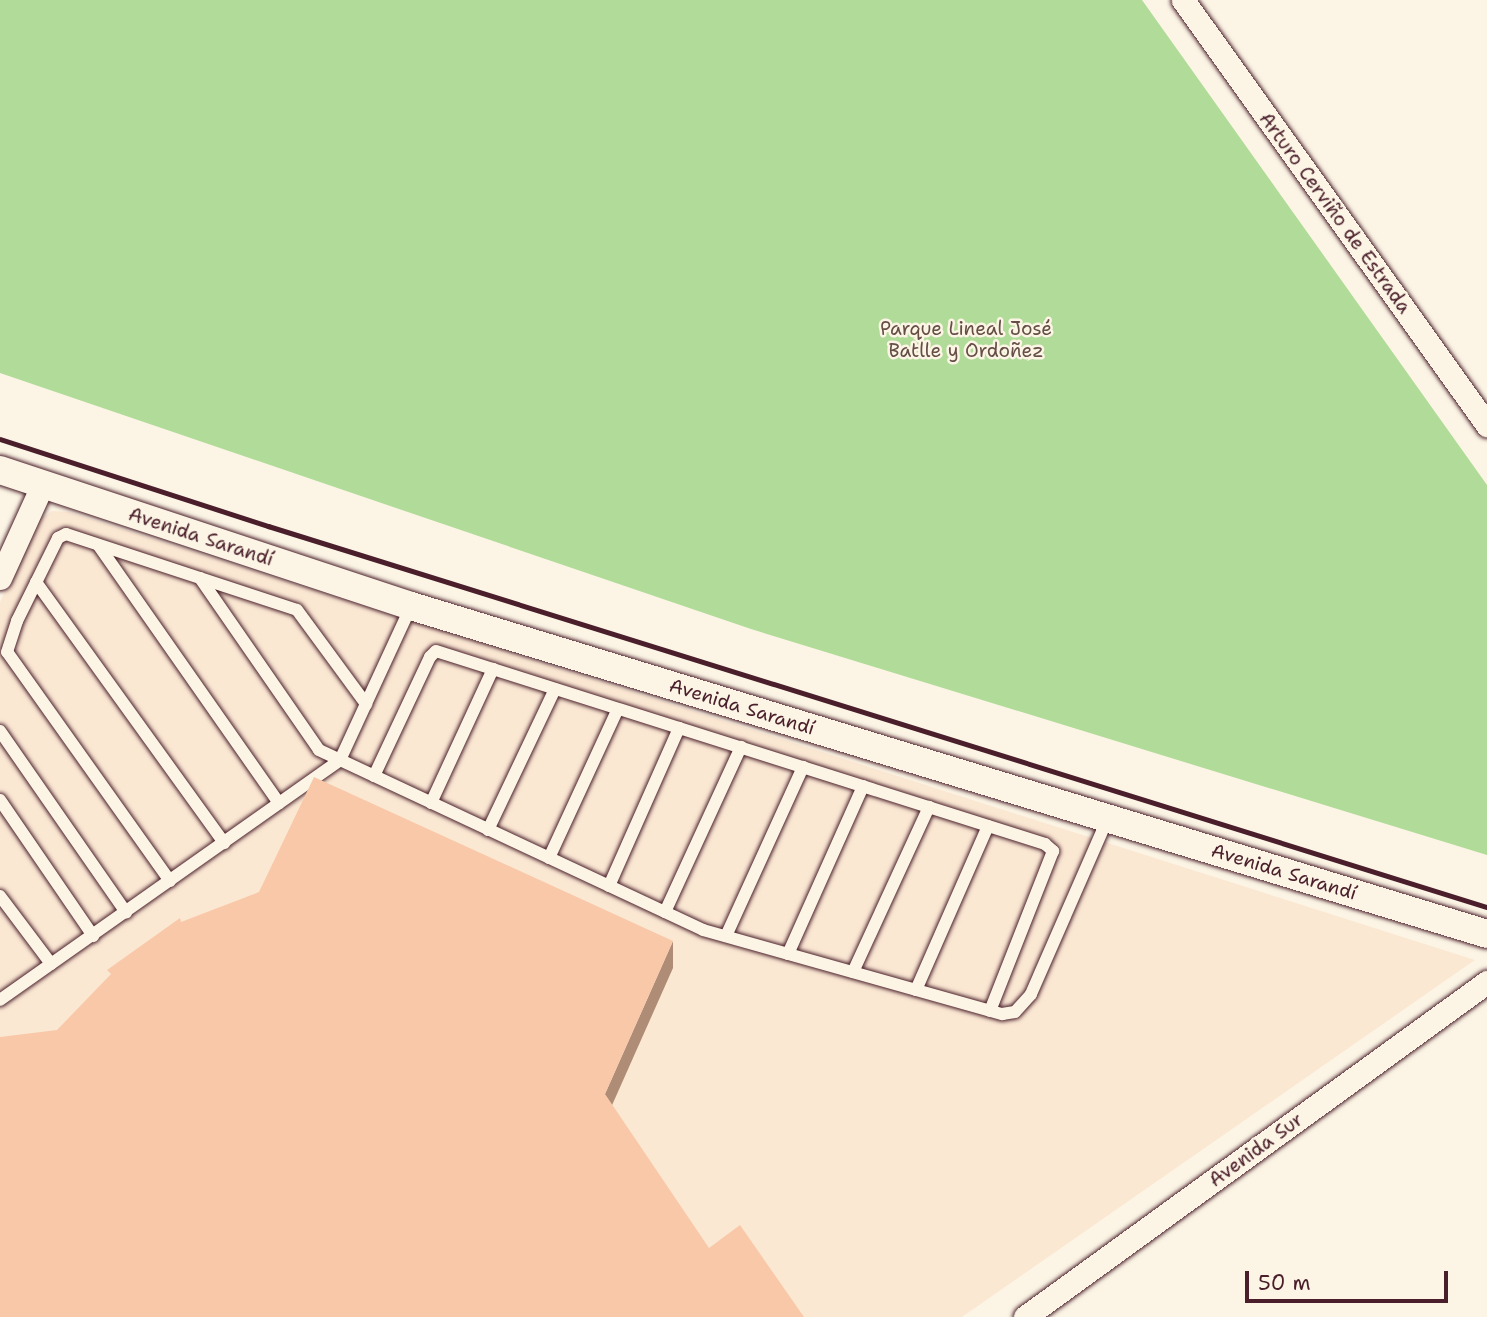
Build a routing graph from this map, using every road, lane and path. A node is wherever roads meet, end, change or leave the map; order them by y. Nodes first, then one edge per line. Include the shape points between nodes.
1 (1183, 0) edge
2 (1487, 425) edge
3 (0, 470) edge
4 (42, 486) junction
5 (99, 545) junction
6 (0, 578) edge
7 (200, 578) junction
8 (36, 582) junction
9 (411, 606) junction
10 (493, 669) junction
11 (555, 689) junction
12 (366, 704) junction
13 (618, 709) junction
14 (679, 728) junction
15 (0, 731) edge
16 (741, 747) junction
17 (340, 760) junction
18 (803, 767) junction
19 (374, 776) junction
20 (863, 786) junction
21 (0, 800) edge
22 (279, 803) junction
23 (431, 803) junction
24 (929, 807) junction
25 (1108, 818) junction
26 (988, 826) junction
27 (488, 830) junction
28 (224, 842) junction
29 (549, 858) junction
30 (170, 881) junction
31 (609, 886) junction
32 (0, 896) edge
33 (126, 912) junction
34 (666, 912) junction
35 (1487, 934) edge
36 (93, 936) junction
37 (726, 936) junction
38 (788, 954) junction
39 (51, 964) junction
40 (853, 972) junction
41 (1487, 982) edge
42 (916, 990) junction
43 (0, 1000) edge
44 (990, 1010) junction
45 (1026, 1317) edge

1 - 2 street, Arturo Cerviño de Estrada
3 - 4 street, Avenida Sarandí
4 - 6 street
4 - 9 street, Avenida Sarandí
5 - 7 lane
5 - 8 lane via 66,534 58,538
5 - 22 lane
7 - 12 lane via 297,610
7 - 17 lane via 319,750
8 - 28 lane
8 - 30 lane via 7,652
9 - 12 lane
9 - 25 street, Avenida Sarandí
10 - 11 lane
10 - 19 lane via 436,651
10 - 23 lane
11 - 13 lane
11 - 27 lane
12 - 17 lane
13 - 14 lane
13 - 29 lane
14 - 16 lane
14 - 31 lane
15 - 33 lane
16 - 18 lane
16 - 34 lane
17 - 19 lane
17 - 22 lane
18 - 20 lane
18 - 37 lane
19 - 23 lane
20 - 24 lane
20 - 38 lane
21 - 36 lane
22 - 28 lane
23 - 27 lane
24 - 26 lane
24 - 40 lane
25 - 35 street, Avenida Sarandí
25 - 44 lane via 1031,993 1015,1012
26 - 42 lane
26 - 44 lane via 1045,844 1053,852
27 - 29 lane
28 - 30 lane
29 - 31 lane
30 - 33 lane
31 - 34 lane
32 - 39 lane
33 - 36 lane
34 - 37 lane
36 - 39 lane
37 - 38 lane
38 - 40 lane
39 - 43 lane
40 - 42 lane
41 - 45 street, Avenida Sur
42 - 44 lane

